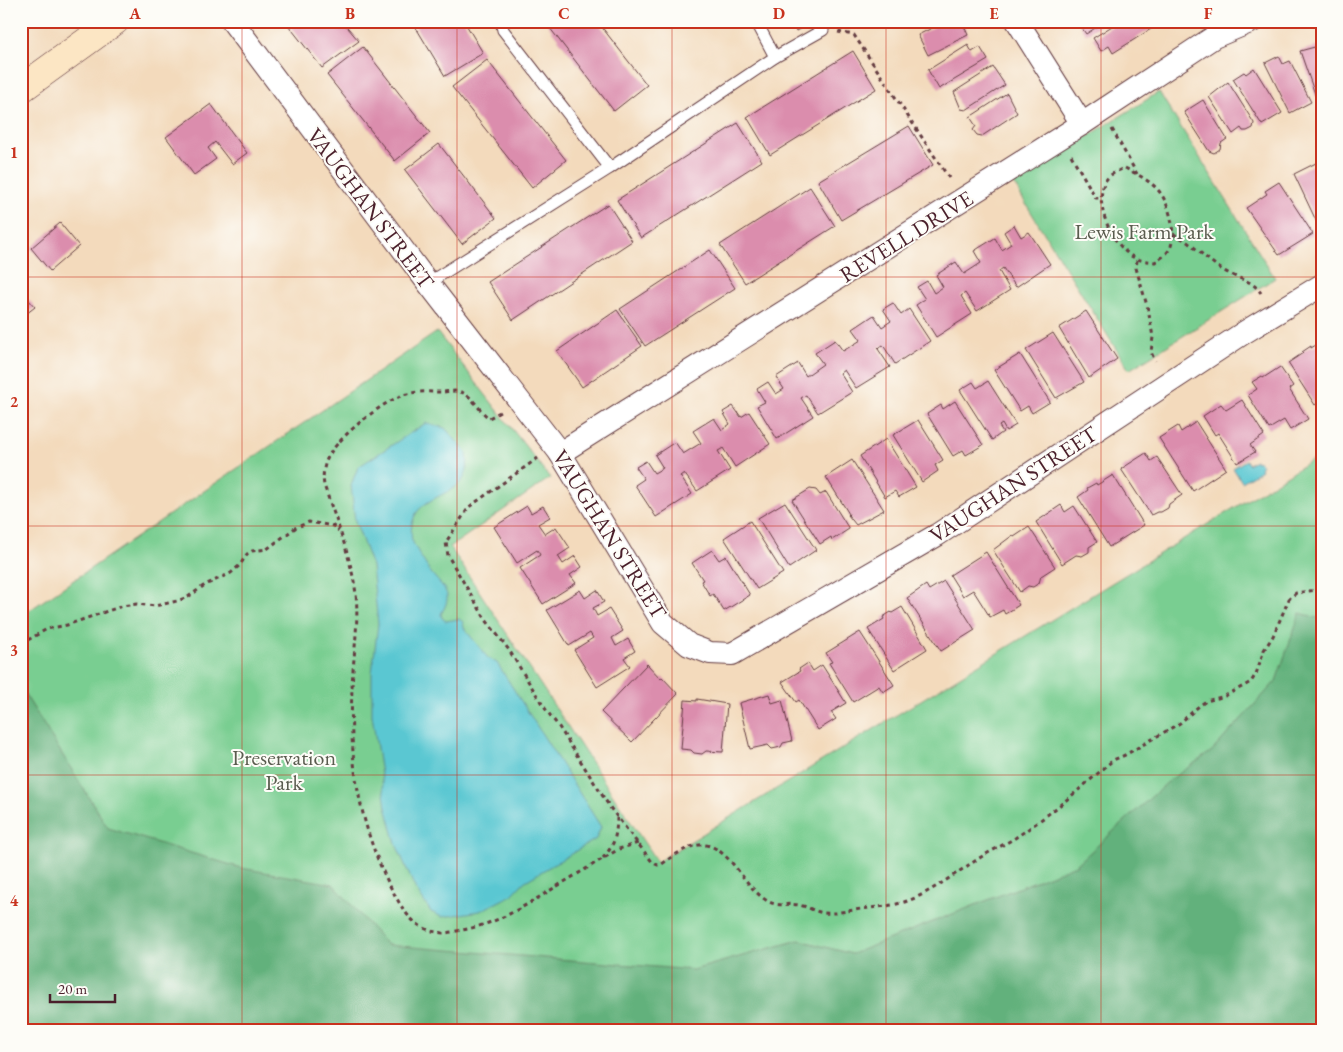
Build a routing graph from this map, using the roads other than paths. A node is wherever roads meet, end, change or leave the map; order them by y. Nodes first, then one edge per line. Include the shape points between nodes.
1 (115, 21) edge
2 (232, 21) edge
3 (502, 21) edge
4 (756, 21) edge
5 (1017, 21) edge
6 (1252, 21) edge
7 (823, 30) road end
8 (776, 57) junction
9 (21, 89) edge
10 (1082, 124) junction
11 (610, 168) junction
12 (428, 283) junction
13 (1322, 285) edge
14 (558, 449) junction

1 - 9 main road
2 - 12 street, VAUGHAN STREET
3 - 11 lane via 503,30
4 - 8 lane
5 - 10 street
6 - 10 street, REVELL DRIVE via 1214,37
7 - 8 lane
8 - 11 lane
10 - 14 street, REVELL DRIVE
11 - 12 lane
12 - 14 street, VAUGHAN STREET
13 - 14 street, VAUGHAN STREET via 1237,337 937,535 732,654 710,653 689,645 663,623

